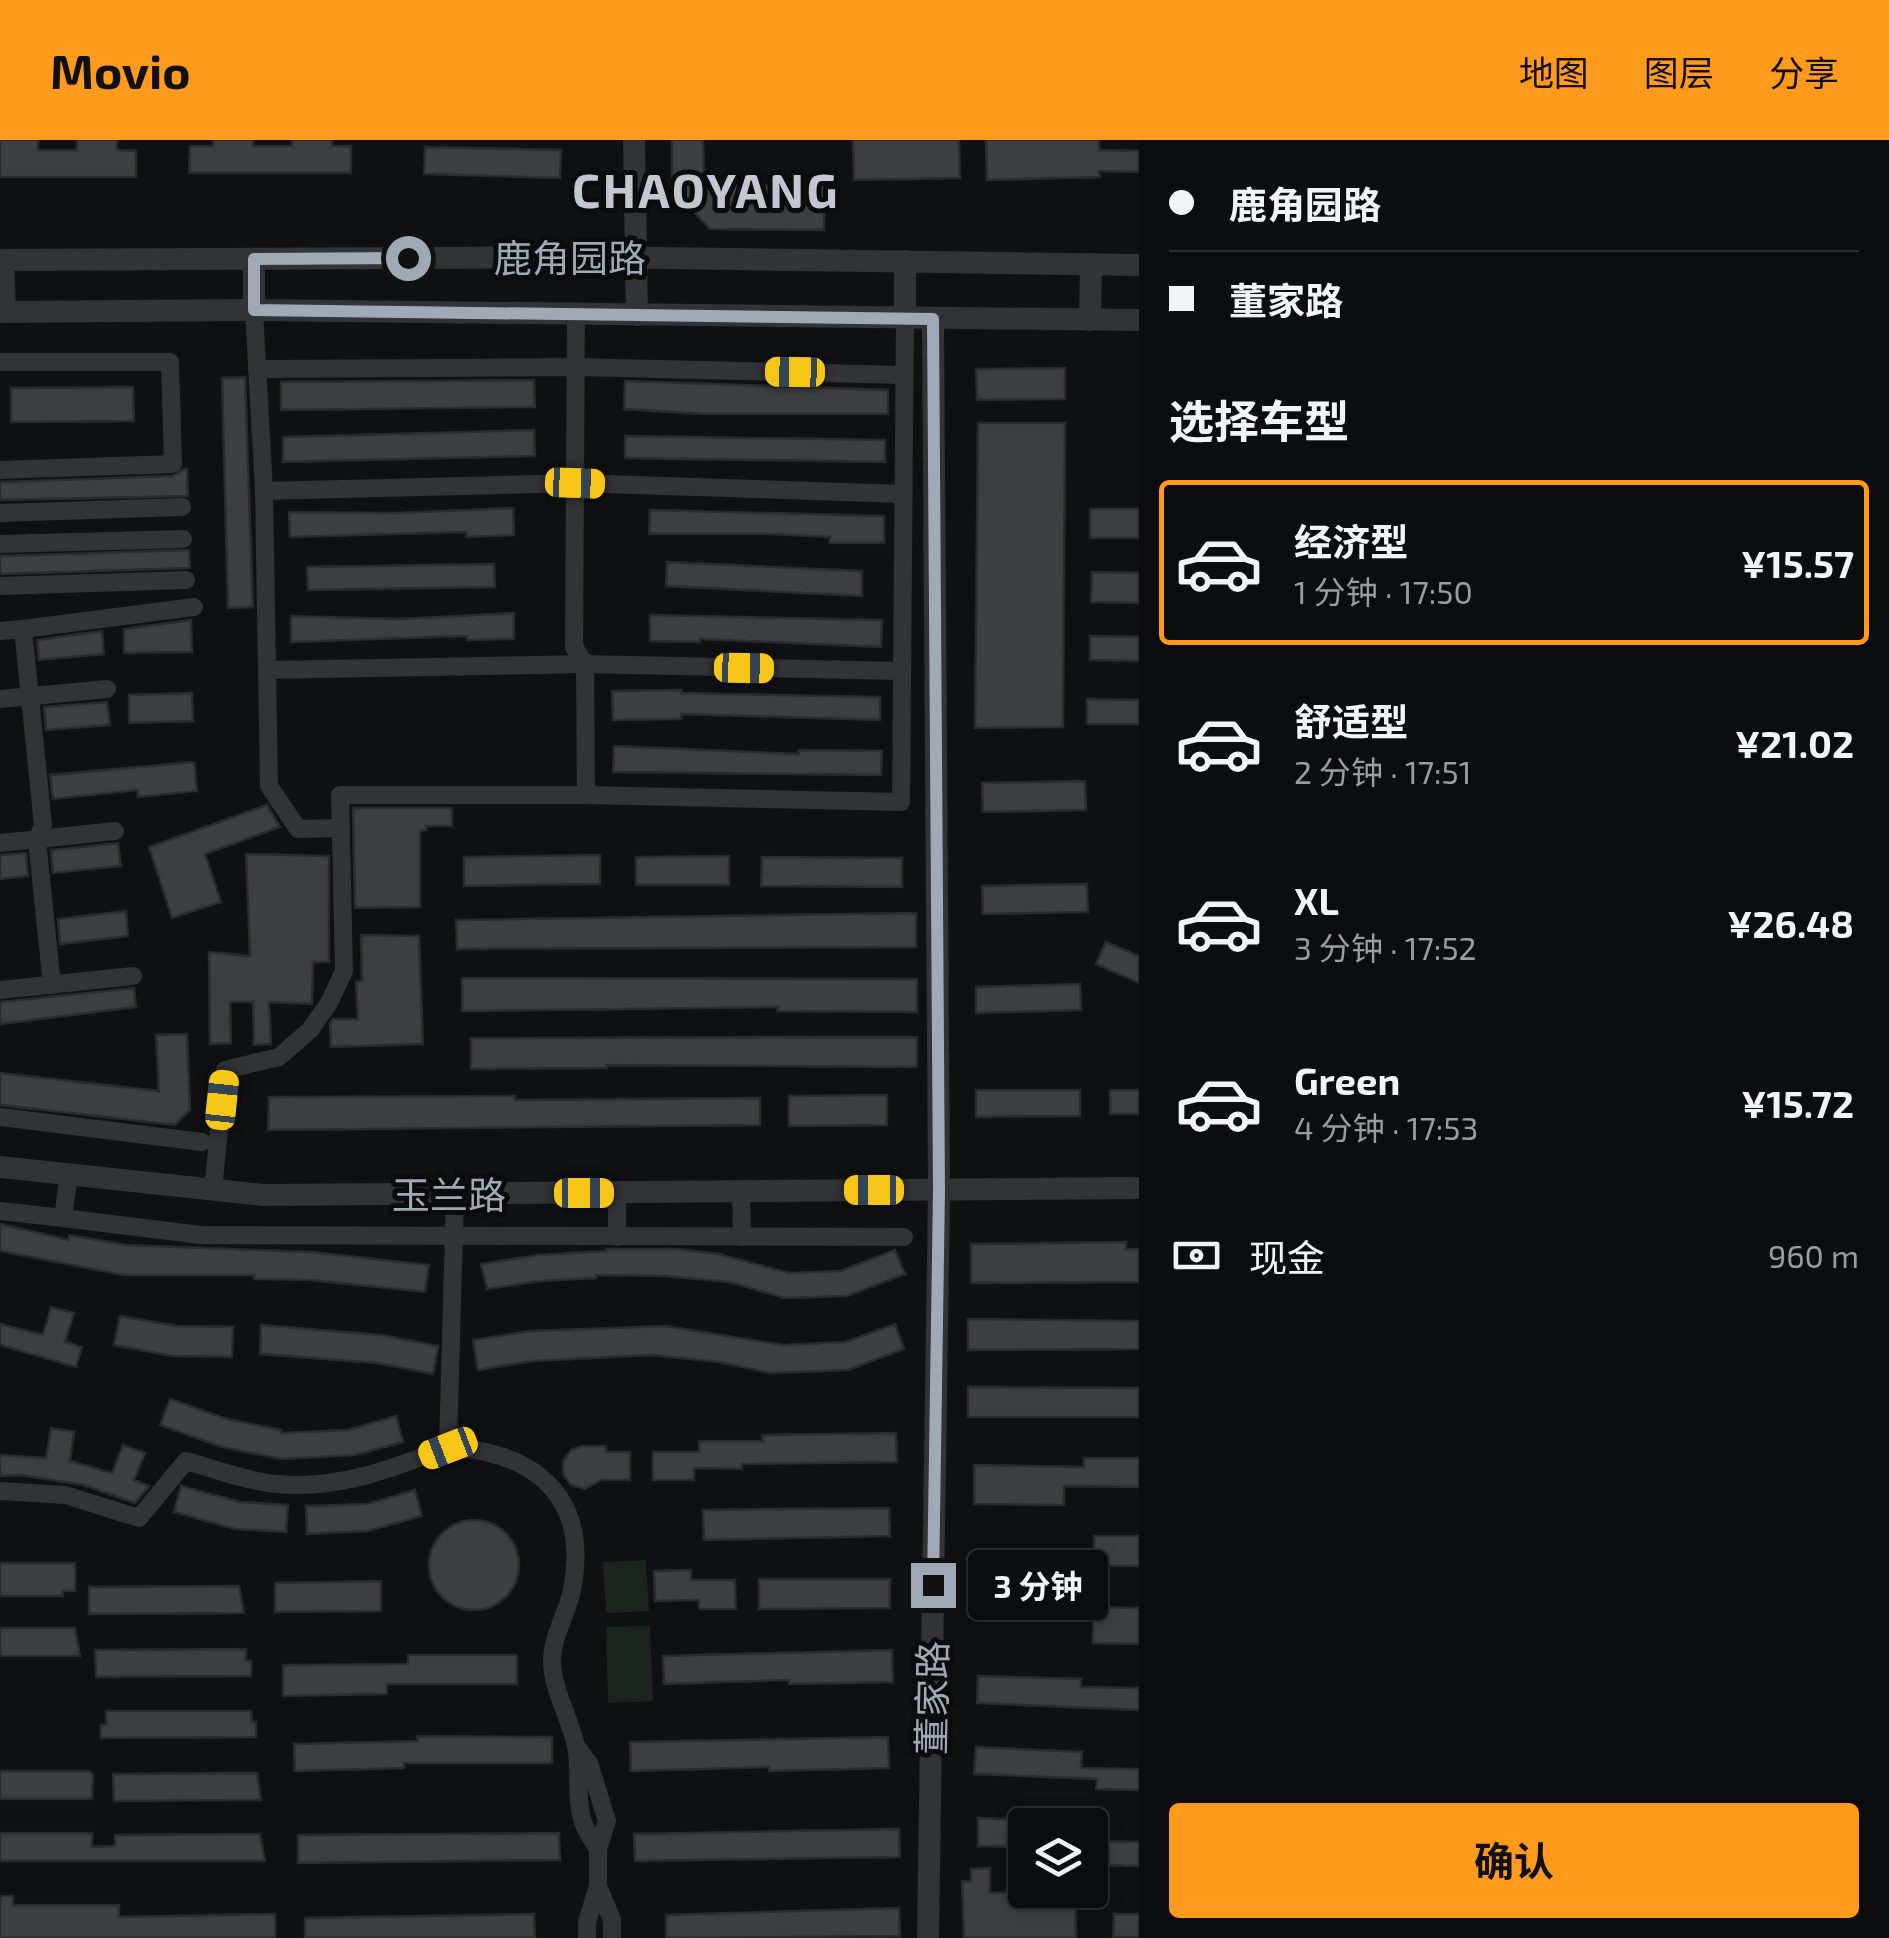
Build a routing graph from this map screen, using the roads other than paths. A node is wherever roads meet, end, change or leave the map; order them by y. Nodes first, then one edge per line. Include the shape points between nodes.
1 (634, 140) edge
2 (638, 257) junction
3 (254, 259) junction
4 (2, 260) edge
5 (906, 261) junction
6 (1091, 264) junction
7 (1139, 265) edge
8 (254, 310) junction
9 (2, 312) edge
10 (576, 315) junction
11 (638, 315) junction
12 (904, 318) junction
13 (933, 319) junction
14 (1090, 320) junction
15 (1139, 320) edge
16 (0, 362) edge
17 (576, 366) junction
18 (257, 368) junction
19 (904, 374) junction
20 (0, 470) edge
21 (575, 483) junction
22 (264, 491) junction
23 (904, 494) junction
24 (182, 508) dead end
25 (0, 513) edge
26 (183, 539) dead end
27 (0, 544) edge
28 (186, 580) dead end
29 (0, 586) edge
30 (194, 607) dead end
31 (23, 629) junction
32 (0, 631) edge
33 (584, 664) junction
34 (267, 670) junction
35 (902, 670) junction
36 (106, 689) dead end
37 (30, 696) junction
38 (0, 699) edge
39 (586, 795) junction
40 (341, 828) junction
41 (115, 831) dead end
42 (37, 840) junction
43 (0, 843) edge
44 (133, 976) dead end
45 (52, 984) junction
46 (0, 990) edge
47 (0, 1117) edge
48 (202, 1142) dead end
49 (0, 1167) edge
50 (69, 1174) junction
51 (1139, 1188) edge
52 (213, 1190) junction
53 (939, 1190) junction
54 (742, 1191) junction
55 (617, 1192) junction
56 (456, 1194) junction
57 (0, 1211) edge
58 (64, 1218) junction
59 (742, 1237) junction
60 (904, 1237) dead end
61 (454, 1238) junction
62 (617, 1238) junction
63 (448, 1448) junction
64 (0, 1491) edge
65 (598, 1886) junction
66 (588, 1938) edge
67 (612, 1938) edge
68 (928, 1938) edge

1 - 2 street
2 - 3 street, 鹿角园路
2 - 5 street, 鹿角园路
2 - 11 street
3 - 4 street, 鹿角园路
3 - 8 street
4 - 9 street
5 - 6 street, 鹿角园路
5 - 12 street
6 - 7 street, 鹿角园路
6 - 14 street
8 - 9 street, 鹿角园路
8 - 10 street, 鹿角园路
8 - 18 street
10 - 11 street, 鹿角园路
10 - 17 street
11 - 12 street, 鹿角园路
12 - 13 street, 鹿角园路
12 - 19 street
13 - 14 street, 鹿角园路
13 - 53 street, 董家路
14 - 15 street, 鹿角园路
16 - 20 street via 170,362 172,464
17 - 18 street
17 - 19 street
17 - 21 street
18 - 22 street
19 - 23 street
21 - 22 street
21 - 23 street
21 - 33 street via 574,647
22 - 34 street
23 - 35 street
24 - 25 street
26 - 27 street
28 - 29 street
30 - 31 street
31 - 32 street
31 - 37 street
33 - 34 street
33 - 35 street
33 - 39 street
34 - 40 street via 269,786 298,829
35 - 39 street via 902,802
36 - 37 street
37 - 38 street
37 - 42 street via 43,825
39 - 40 street via 340,796
40 - 52 street via 344,971 310,1030 279,1057 225,1070
41 - 42 street
42 - 43 street
42 - 45 street
44 - 45 street
45 - 46 street
47 - 48 street
49 - 50 street, 玉兰路
50 - 52 street, 玉兰路
50 - 58 street
51 - 53 street, 玉兰路
52 - 56 street, 玉兰路 via 263,1196
53 - 54 street, 玉兰路
53 - 68 street, 董家路
54 - 55 street, 玉兰路
54 - 59 street
55 - 56 street, 玉兰路
55 - 62 street
56 - 61 street
57 - 58 street
58 - 61 street via 201,1235
59 - 60 street
59 - 62 street
61 - 62 street
61 - 63 street
63 - 64 street via 370,1476 320,1484 275,1484 186,1461 139,1518 66,1495
63 - 65 street via 484,1449 545,1479 574,1534 571,1594 552,1664 576,1746 583,1822 598,1850
65 - 66 street
65 - 67 street

